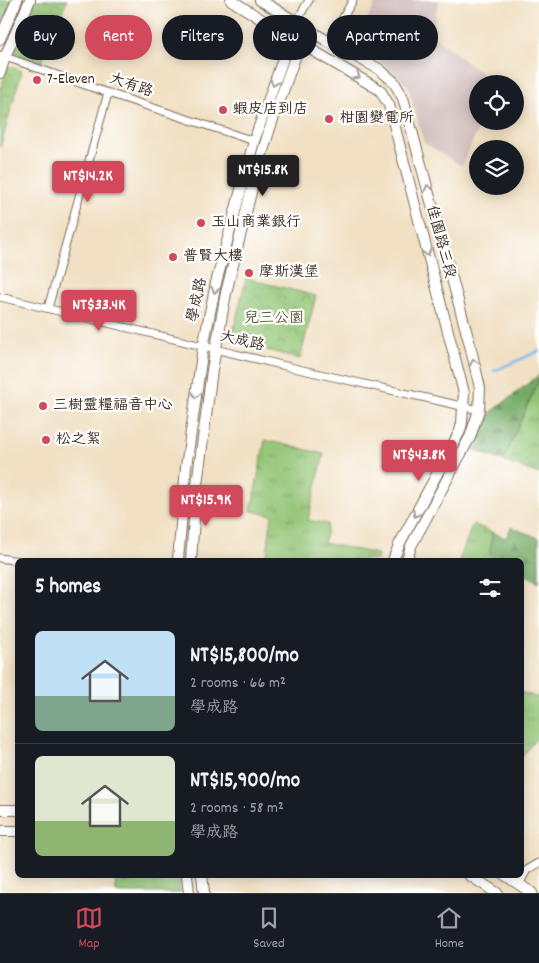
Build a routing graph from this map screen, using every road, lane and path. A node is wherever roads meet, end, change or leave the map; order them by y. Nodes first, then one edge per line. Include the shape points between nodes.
1 (17, 0) edge
2 (30, 0) edge
3 (231, 0) edge
4 (260, 0) edge
5 (309, 0) edge
6 (353, 0) edge
7 (255, 15) edge
8 (285, 15) edge
9 (300, 15) edge
10 (344, 15) edge
11 (0, 39) edge
12 (317, 53) edge
13 (3, 56) edge
14 (282, 60) edge
15 (294, 60) edge
16 (362, 60) edge
17 (0, 73) edge
18 (108, 93) junction
19 (254, 141) junction
20 (0, 297) edge
21 (48, 308) junction
22 (203, 347) junction
23 (216, 350) junction
24 (464, 407) junction
25 (479, 410) junction
26 (0, 558) edge
27 (178, 558) edge
28 (191, 558) edge
29 (394, 558) edge
30 (408, 558) edge
31 (15, 560) edge
32 (0, 810) edge
33 (15, 810) edge
34 (0, 831) edge
35 (15, 831) edge
36 (539, 863) edge
37 (524, 875) edge
38 (187, 878) edge
39 (202, 878) edge
40 (474, 878) edge
41 (510, 878) edge
42 (522, 878) edge
43 (519, 884) junction
44 (189, 893) edge
45 (204, 893) edge
46 (497, 893) edge
47 (532, 893) edge

1 - 11 street
2 - 13 street
3 - 7 street, 佳園路三段
4 - 8 street, 佳園路三段
5 - 9 street, 學成路
6 - 10 street
12 -> 24 street, 佳園路三段 via 380,90 389,105 464,393
13 - 17 street
13 - 18 street, 大有路
14 -> 19 street, 學成路
15 - 23 street, 學成路 via 255,176 227,287
25 -> 16 street, 佳園路三段 via 480,388 470,345 404,98 394,82
18 - 19 street, 大有路
18 - 21 street
19 -> 22 street, 學成路 via 216,283
20 - 21 street, 大成路
21 - 22 street, 大成路
22 - 23 street, 大成路
22 -> 27 street, 學成路 via 186,467
23 - 24 street, 大成路
23 - 28 street, 學成路 via 196,492
24 - 25 street, 大成路
24 -> 29 street, 佳園路三段 via 460,431
25 - 30 street, 佳園路三段 via 470,437
26 - 31 street
32 - 33 street
34 - 35 street
36 - 37 street
38 - 44 street
39 - 45 street
40 - 46 street
41 - 43 street
42 - 43 street
43 - 47 street

